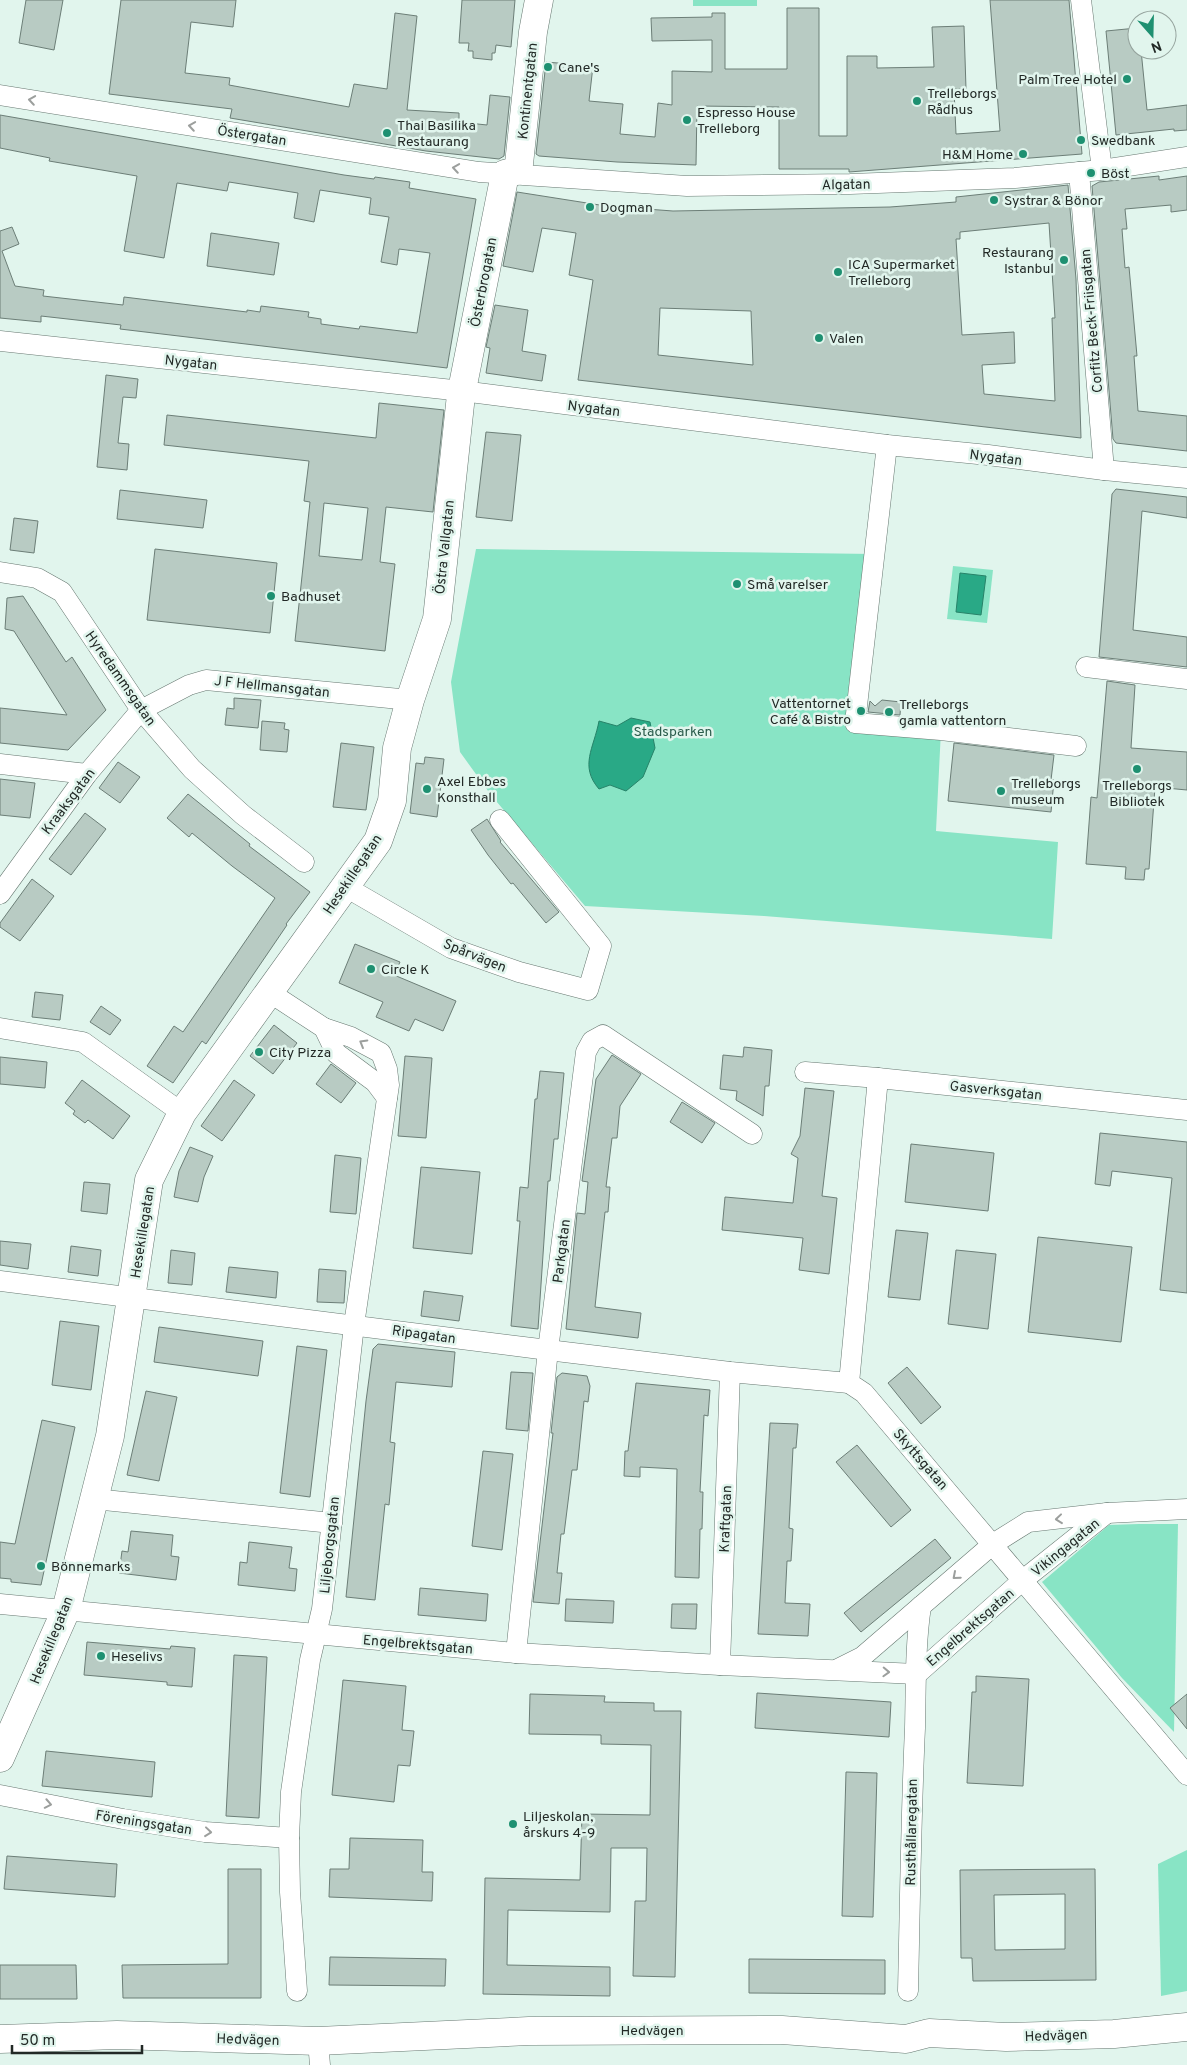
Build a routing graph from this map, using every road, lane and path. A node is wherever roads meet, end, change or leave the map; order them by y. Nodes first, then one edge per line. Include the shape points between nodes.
1 (539, 0) edge
2 (1081, 0) edge
3 (0, 95) edge
4 (1187, 157) edge
5 (1102, 170) junction
6 (1079, 172) junction
7 (505, 174) junction
8 (0, 342) edge
9 (462, 391) junction
10 (886, 445) junction
11 (1104, 470) junction
12 (1187, 478) edge
13 (0, 572) edge
14 (1086, 667) dead end
15 (1187, 678) edge
16 (410, 700) junction
17 (141, 710) junction
18 (1076, 746) dead end
19 (0, 764) edge
20 (87, 774) junction
21 (500, 820) dead end
22 (304, 862) dead end
23 (344, 886) junction
24 (0, 894) edge
25 (269, 992) junction
26 (0, 1028) edge
27 (805, 1072) dead end
28 (878, 1078) junction
29 (1187, 1110) edge
30 (182, 1113) junction
31 (752, 1134) dead end
32 (0, 1282) edge
33 (132, 1299) junction
34 (354, 1325) junction
35 (548, 1350) junction
36 (730, 1372) junction
37 (848, 1384) junction
38 (94, 1498) junction
39 (1187, 1509) edge
40 (1107, 1513) junction
41 (332, 1523) junction
42 (993, 1544) junction
43 (1023, 1580) junction
44 (0, 1604) edge
45 (921, 1606) junction
46 (66, 1610) junction
47 (316, 1635) junction
48 (516, 1653) junction
49 (720, 1666) junction
50 (837, 1670) junction
51 (917, 1674) junction
52 (0, 1758) edge
53 (1187, 1774) edge
54 (0, 1795) edge
55 (288, 1838) junction
56 (297, 1991) dead end
57 (908, 1991) dead end
58 (1187, 2027) edge
59 (117, 2035) junction
60 (0, 2039) edge
61 (0, 2051) edge
62 (319, 2053) edge

1 - 7 street, Kontinentgatan via 519,164 515,171
2 - 5 street
7 -> 3 street, Östergatan
4 - 5 street, Algatan
5 - 6 street, Algatan
6 - 7 street, Algatan via 1015,178 850,184 687,186
6 - 11 street, Corfitz Beck-Friisgatan
7 - 9 street, Österbrogatan
8 - 9 street, Nygatan
9 - 10 street, Nygatan
9 - 16 street, Östra Vallgatan via 437,619
10 - 11 street, Nygatan
10 - 18 street via 854,723
11 - 12 street, Nygatan
13 - 17 street, Hyredammsgatan via 37,578 62,592
14 - 15 street
16 - 17 street, J F Hellmansgatan via 206,680 188,685
16 - 23 street, Hesekillegatan via 397,748 392,801 387,817 378,841
17 - 20 street, Kraaksgatan
17 - 22 street, Hyredammsgatan via 192,769 243,815
19 - 20 street
20 - 24 street, Kraaksgatan
21 - 23 street, Spårvägen via 601,946 588,990 519,972 451,948
23 - 25 street, Hesekillegatan
25 - 30 street, Hesekillegatan
25 - 34 street, Liljeborgsgatan via 324,1028 336,1053 375,1082 387,1098
26 - 30 street via 84,1042
27 - 28 street, Gasverksgatan
28 - 29 street, Gasverksgatan
28 - 37 street
30 - 33 street, Hesekillegatan via 149,1180
31 - 35 street, Parkgatan via 604,1035 592,1041 586,1052
32 - 33 street, Ripagatan
33 - 34 street, Ripagatan
33 - 38 street, Hesekillegatan via 110,1436
34 - 35 street, Ripagatan
34 - 41 street, Liljeborgsgatan
35 - 36 street, Ripagatan
35 - 48 street, Parkgatan
36 - 37 street, Ripagatan
36 - 49 street, Kraftgatan
37 - 42 street, Skyttsgatan via 864,1393
38 - 41 street
38 - 46 street, Hesekillegatan
39 - 40 street, Vikingagatan
40 -> 42 street, Vikingagatan via 1028,1522
40 - 43 street, Vikingagatan
41 - 47 street, Liljeborgsgatan
42 - 43 street, Skyttsgatan
42 -> 45 street, Engelbrektsgatan
43 - 51 street, Engelbrektsgatan
43 - 53 street, Skyttsgatan
44 - 46 street, Engelbrektsgatan
45 - 50 street, Engelbrektsgatan via 862,1657
45 - 51 street, Engelbrektsgatan via 916,1638
46 - 47 street, Engelbrektsgatan
46 - 52 street, Hesekillegatan
47 - 48 street, Engelbrektsgatan
47 - 55 street, Liljeborgsgatan via 290,1792
48 - 49 street, Engelbrektsgatan
49 - 50 street, Engelbrektsgatan
50 -> 51 street, Engelbrektsgatan
51 - 57 street, Rusthållaregatan via 910,1824
54 -> 55 street, Föreningsgatan via 205,1832
55 - 56 street, Liljeborgsgatan
58 - 62 street, Hedvägen via 1114,2034 1015,2036 930,2033 906,2039 782,2030 529,2031
59 - 60 street, Hedvägen
59 - 61 street, Hedvägen
59 - 62 street, Hedvägen

